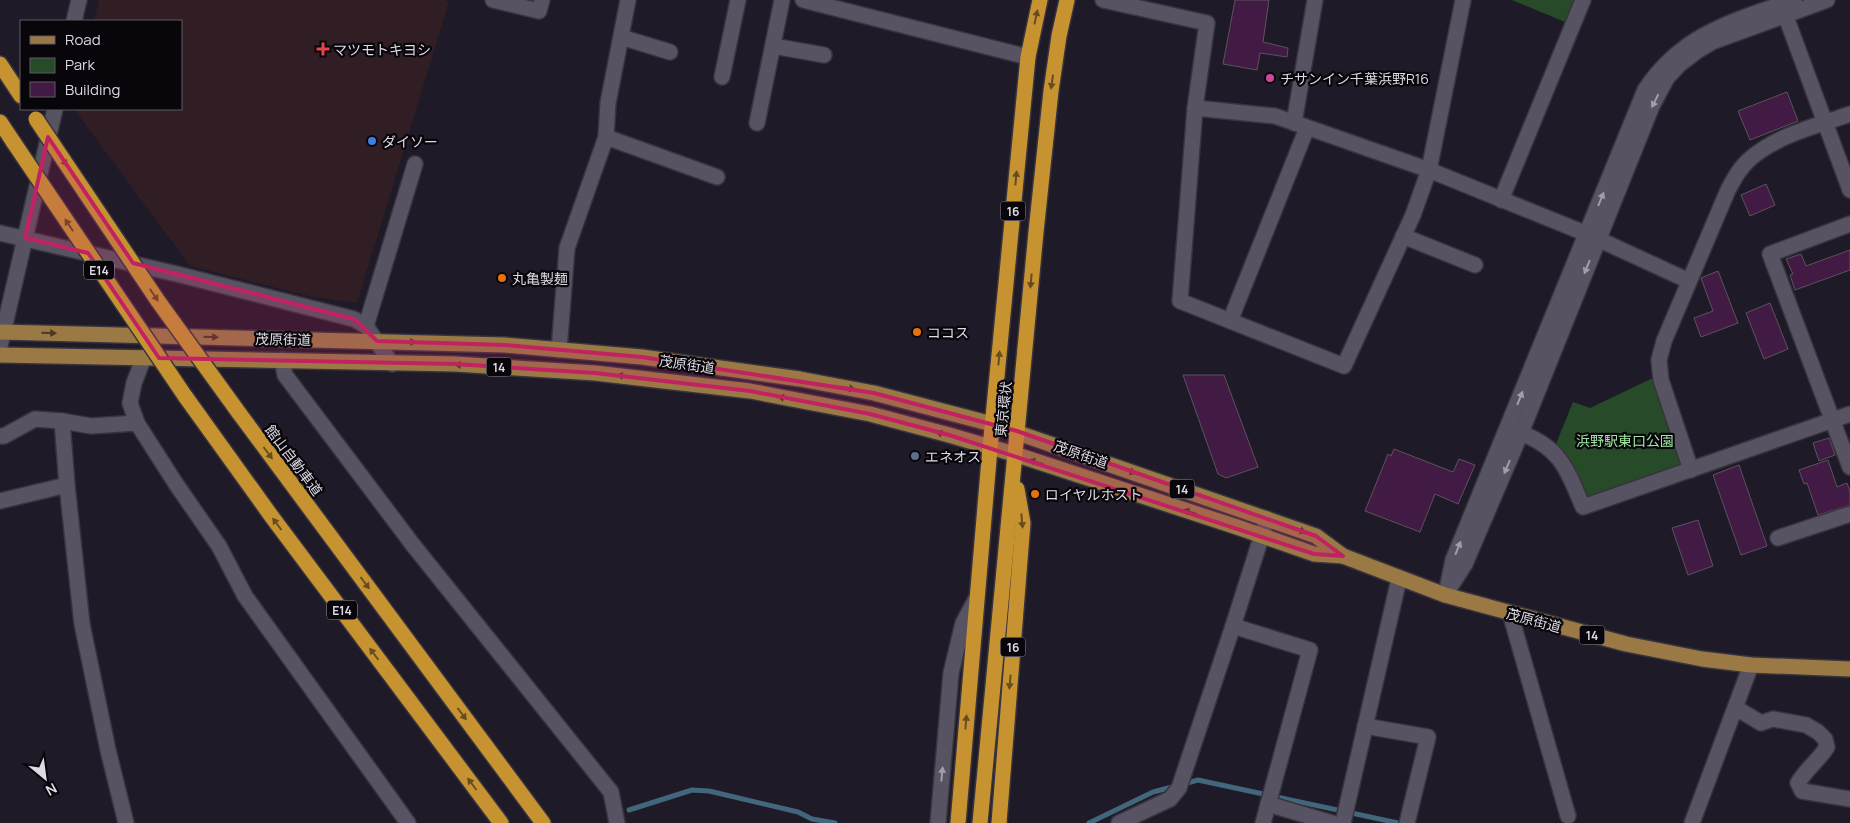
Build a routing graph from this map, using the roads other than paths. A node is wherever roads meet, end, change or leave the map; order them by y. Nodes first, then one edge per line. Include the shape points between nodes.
1 (79, 0) edge
2 (493, 0) edge
3 (542, 0) edge
4 (628, 0) edge
5 (738, 0) edge
6 (782, 0) edge
7 (803, 0) edge
8 (1040, 0) edge
9 (1067, 0) edge
10 (1102, 0) edge
11 (1315, 0) edge
12 (1463, 0) edge
13 (1583, 0) edge
14 (1827, 0) edge
15 (1785, 5) edge
16 (74, 20) edge
17 (620, 37) junction
18 (773, 46) junction
19 (670, 52) dead end
20 (824, 55) dead end
21 (1028, 57) junction
22 (0, 64) edge
23 (722, 77) dead end
24 (20, 94) edge
25 (1195, 108) junction
26 (55, 110) edge
27 (33, 114) edge
28 (1850, 114) edge
29 (0, 122) edge
30 (757, 123) dead end
31 (1826, 123) junction
32 (1301, 125) junction
33 (606, 137) junction
34 (415, 164) dead end
35 (1429, 170) junction
36 (717, 177) dead end
37 (1850, 190) edge
38 (1501, 200) junction
39 (1850, 224) edge
40 (0, 233) edge
41 (1403, 236) junction
42 (1592, 237) junction
43 (26, 238) junction
44 (1474, 265) dead end
45 (1689, 281) junction
46 (1230, 321) junction
47 (366, 326) junction
48 (1, 337) edge
49 (377, 341) junction
50 (559, 350) junction
51 (0, 356) edge
52 (144, 357) junction
53 (282, 360) junction
54 (392, 364) junction
55 (1850, 414) edge
56 (1833, 420) junction
57 (62, 421) junction
58 (137, 423) junction
59 (992, 424) junction
60 (1017, 431) junction
61 (1521, 433) junction
62 (0, 436) edge
63 (990, 448) junction
64 (1014, 454) junction
65 (1850, 467) edge
66 (1691, 470) junction
67 (1014, 473) junction
68 (66, 485) junction
69 (0, 502) edge
70 (1850, 514) edge
71 (1267, 519) junction
72 (1262, 536) junction
73 (1778, 538) dead end
74 (1342, 556) junction
75 (1399, 579) junction
76 (1445, 595) junction
77 (976, 599) junction
78 (1510, 613) junction
79 (1233, 626) junction
80 (1751, 665) junction
81 (1850, 669) edge
82 (1736, 708) junction
83 (1365, 726) junction
84 (1850, 799) edge
85 (1268, 804) junction
86 (1568, 816) dead end
87 (126, 823) edge
88 (408, 823) edge
89 (501, 823) edge
90 (543, 823) edge
91 (617, 823) edge
92 (938, 823) edge
93 (958, 823) edge
94 (980, 823) edge
95 (999, 823) edge
96 (1118, 823) edge
97 (1263, 823) edge
98 (1332, 823) edge
99 (1342, 823) edge
100 (1407, 823) edge
101 (1692, 823) edge

1 - 16 street
2 - 3 street via 540,11
4 - 17 street
5 - 23 street
6 - 18 street
7 - 21 street
21 -> 8 highway, 東京環状 / 16
9 -> 60 highway, 東京環状 / 16 via 1051,91
10 - 25 street via 1206,23
11 - 32 street
12 - 35 street
13 - 38 street
14 - 15 street
15 - 31 street
15 - 42 street via 1712,42 1680,64 1667,78
17 - 19 street
17 - 33 street via 608,103
18 - 20 street
18 - 30 street
59 -> 21 highway, 東京環状 / 16
22 - 24 highway
25 - 32 street via 1275,116
25 - 46 street via 1180,301
26 - 43 street
27 -> 90 highway, 館山自動車道 / E14, bridge via 158,301
28 - 31 street
89 -> 29 highway, E14, bridge via 185,396
31 - 37 street
31 - 45 street via 1783,138 1750,159 1737,174
32 - 35 street
32 - 46 street
33 - 36 street
33 - 50 street via 567,248
34 - 47 street
35 - 38 street
35 - 41 street
38 - 42 street
39 - 56 street via 1770,254
40 - 43 street
41 - 44 street
41 - 46 street via 1344,366
42 - 45 street
42 -> 61 street
76 -> 42 street via 1453,560
43 - 47 street via 354,319
43 - 48 street
45 - 66 street via 1659,360 1661,380
47 - 49 street
48 -> 49 main road, 茂原街道 / 14
49 -> 50 main road, 茂原街道 / 14 via 495,344
49 - 54 street
50 -> 59 main road, 茂原街道 / 14 via 642,357 800,379 874,392
51 - 52 main road, 茂原街道 / 14
52 - 53 main road, 茂原街道 / 14
52 - 58 street via 130,403
53 - 54 main road, 茂原街道 / 14
53 - 91 street via 285,375 413,546 611,792
63 -> 54 main road, 茂原街道 / 14 via 870,414 750,391 595,373 455,364
55 - 56 street
56 - 65 street
56 - 66 street
57 - 58 street via 91,426
57 - 62 street via 35,419
57 - 68 street
58 - 88 street via 219,546 245,596
59 - 60 main road, 茂原街道 / 14
59 - 63 highway, 東京環状 / 16
60 - 64 highway, 東京環状 / 16
60 -> 71 main road, 茂原街道 / 14
61 - 66 street via 1549,447 1564,465 1583,507
61 -> 76 street via 1465,564
63 - 64 main road, 茂原街道 / 14
63 - 77 highway, 東京環状 / 16
64 - 67 highway, 東京環状 / 16
72 -> 64 main road, 茂原街道 / 14
67 - 94 highway, 東京環状 / 16
67 -> 95 highway, 16 via 1023,523
68 - 69 street
68 - 87 street via 82,624
70 - 73 street
71 - 72 street
71 -> 74 main road, 茂原街道 / 14 via 1316,536
72 - 74 main road, 茂原街道 / 14 via 1314,554
72 - 79 street
74 - 75 main road, 茂原街道 / 14
75 - 76 main road, 茂原街道 / 14
75 - 83 street
76 - 78 main road, 茂原街道 / 14
92 -> 77 street via 951,673 963,623
93 -> 77 highway, 東京環状 / 16
78 - 80 main road, 茂原街道 / 14 via 1635,646
78 - 86 street
79 - 85 street via 1310,650
79 - 96 street via 1179,788 1170,799
80 - 81 main road, 茂原街道 / 14
80 - 82 street
82 - 84 street via 1761,723 1773,719 1806,725 1818,732 1825,738 1827,747 1798,783 1802,791
82 - 101 street
83 - 99 street
83 - 100 street via 1428,737
85 - 97 street
85 - 98 street

